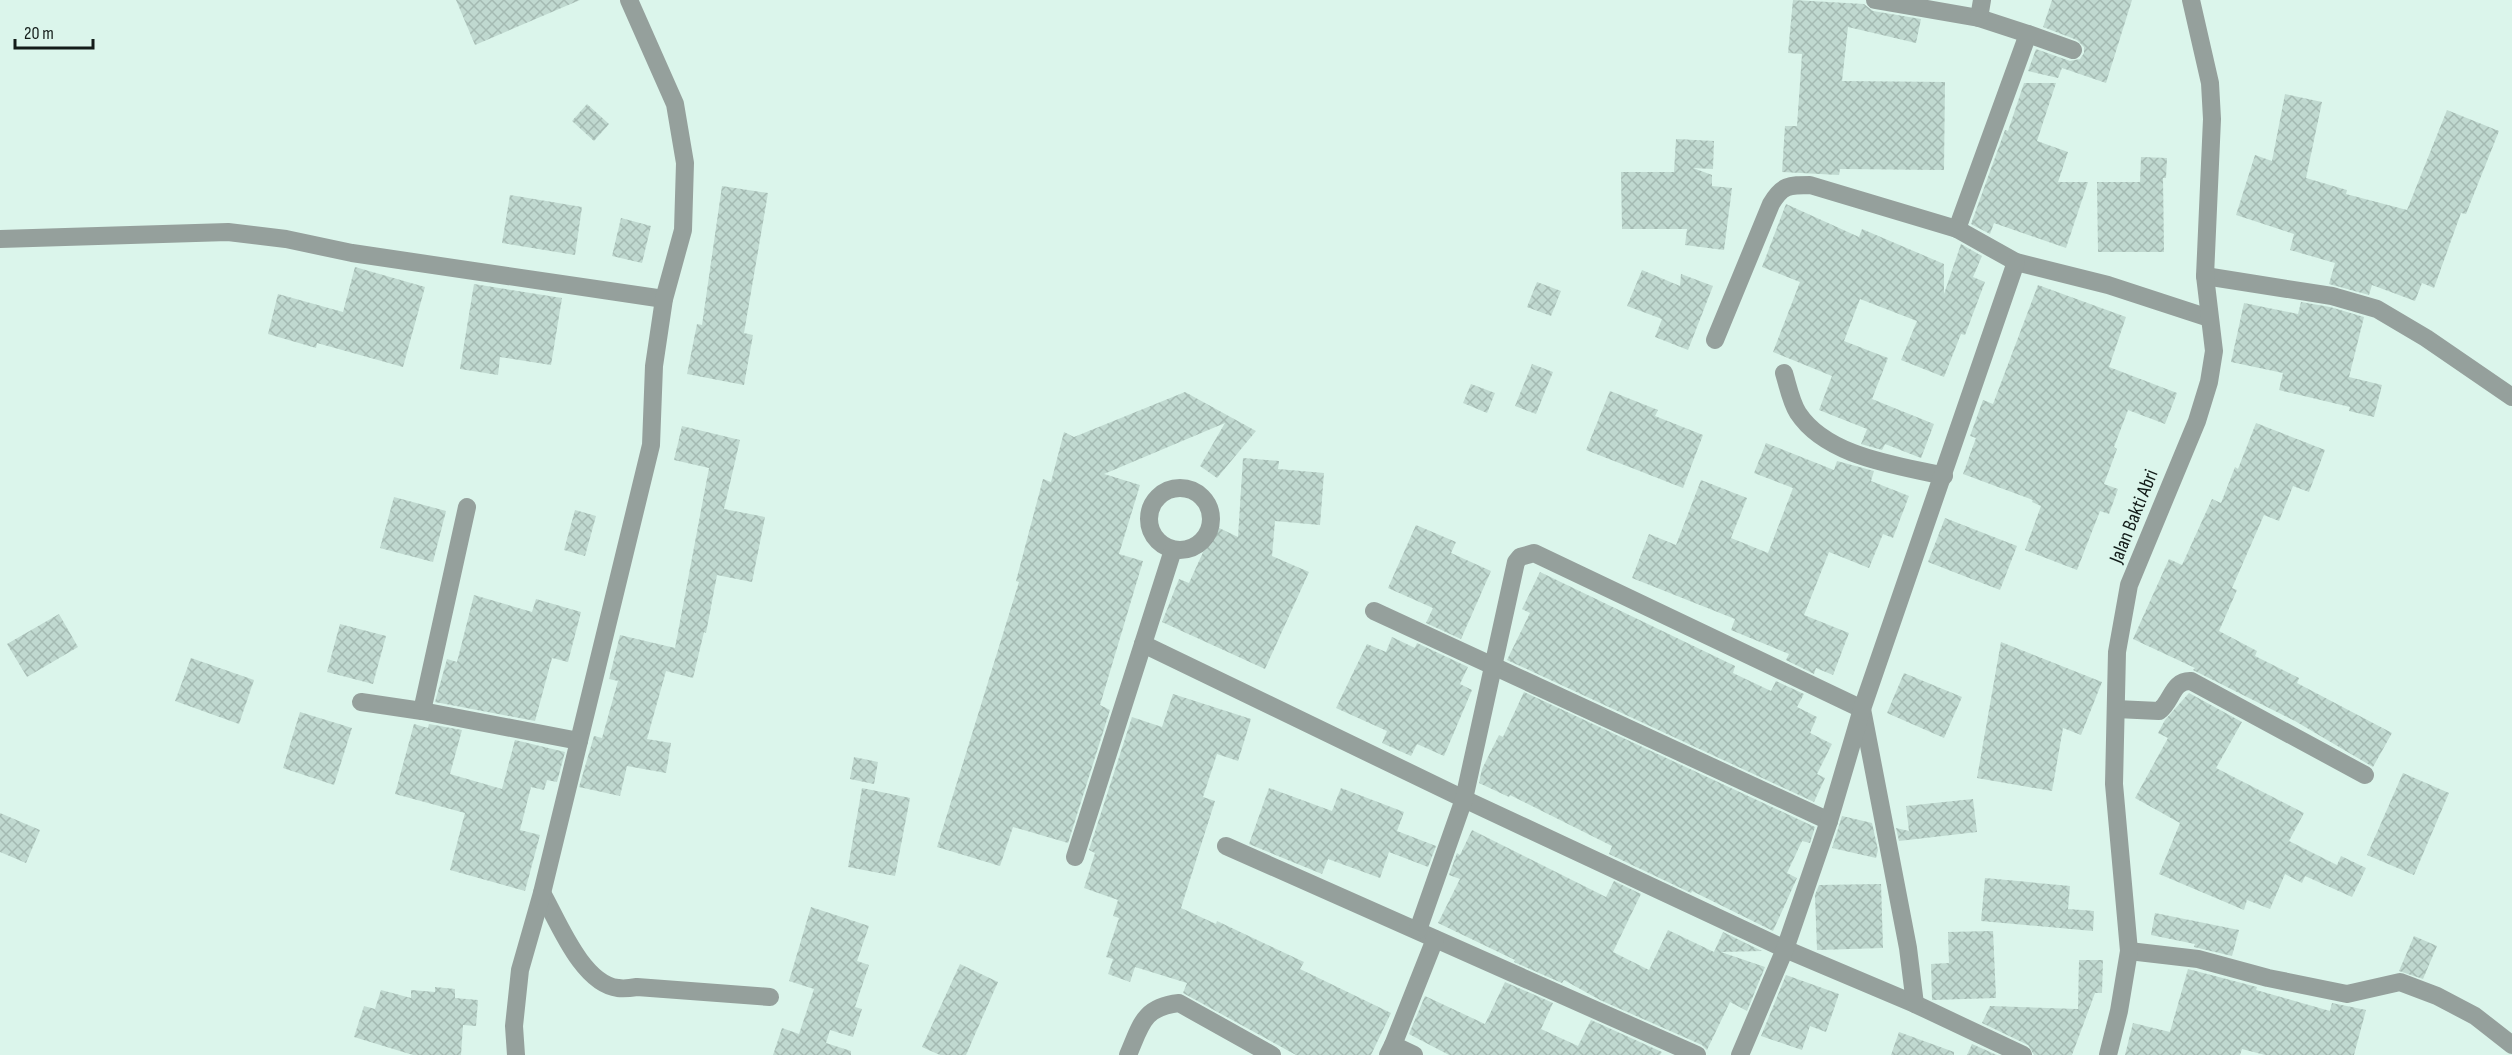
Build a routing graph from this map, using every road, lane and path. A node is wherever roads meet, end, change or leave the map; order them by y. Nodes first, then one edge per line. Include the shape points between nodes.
1 (629, 0) edge
2 (1875, 0) edge
3 (2191, 0) edge
4 (1980, 9) edge
5 (2028, 34) junction
6 (2073, 50) dead end
7 (1958, 228) junction
8 (0, 239) edge
9 (2016, 262) junction
10 (2205, 276) junction
11 (664, 299) junction
12 (2209, 318) junction
13 (1715, 340) dead end
14 (1784, 373) dead end
15 (2512, 397) edge
16 (1944, 476) junction
17 (467, 507) dead end
18 (1173, 550) dead end
19 (1374, 612) dead end
20 (1143, 644) junction
21 (1494, 667) junction
22 (361, 702) dead end
23 (1862, 709) junction
24 (2116, 709) junction
25 (422, 711) junction
26 (579, 741) junction
27 (2365, 775) dead end
28 (1464, 799) junction
29 (1829, 821) junction
30 (1226, 846) dead end
31 (1075, 857) dead end
32 (542, 893) junction
33 (1418, 930) junction
34 (1435, 939) junction
35 (1785, 949) junction
36 (2129, 951) junction
37 (770, 997) dead end
38 (1916, 1004) junction
39 (2512, 1045) edge
40 (1390, 1050) edge
41 (516, 1055) edge
42 (1128, 1055) edge
43 (1272, 1055) edge
44 (1414, 1055) edge
45 (1697, 1055) edge
46 (1740, 1055) edge
47 (2023, 1055) edge
48 (2108, 1055) edge

1 - 11 street via 675,104 685,163 683,230
2 - 4 street
3 - 10 street, Jalan Bakti Abri via 2210,83 2212,119
4 - 5 street
5 - 6 street
5 - 7 street
7 - 9 street
7 - 13 street via 1810,185 1792,185 1779,191 1771,204
8 - 11 street via 228,231
9 - 12 street via 2108,285
9 - 16 street
10 - 12 street, Jalan Bakti Abri
10 - 15 street via 2332,296 2377,309
11 - 26 street via 654,366 651,445
12 - 24 street, Jalan Bakti Abri via 2214,351 2209,382 2197,421 2129,585 2117,652
14 - 16 street via 1797,411 1822,438 1879,462
16 - 23 street
17 - 25 street
18 - 20 street
19 - 21 street
20 - 28 street
20 - 31 street
21 - 23 street via 1516,562 1534,553
21 - 28 street
21 - 29 street
22 - 25 street
23 - 29 street
23 - 38 street
24 - 27 street via 2159,711 2177,685 2191,681
24 - 36 street, Jalan Bakti Abri via 2114,784
25 - 26 street
26 - 32 street
28 - 33 street
28 - 35 street
29 - 35 street
30 - 33 street
32 - 37 street via 582,966 598,980 617,988
32 - 41 street via 520,970 514,1026
33 - 34 street
34 - 40 street
34 - 45 street
35 - 38 street
35 - 46 street
36 - 39 street via 2198,959 2347,994 2400,982 2475,1016
36 - 48 street, Jalan Bakti Abri
38 - 47 street
40 - 44 street
42 - 43 street via 1151,1011 1179,1003

